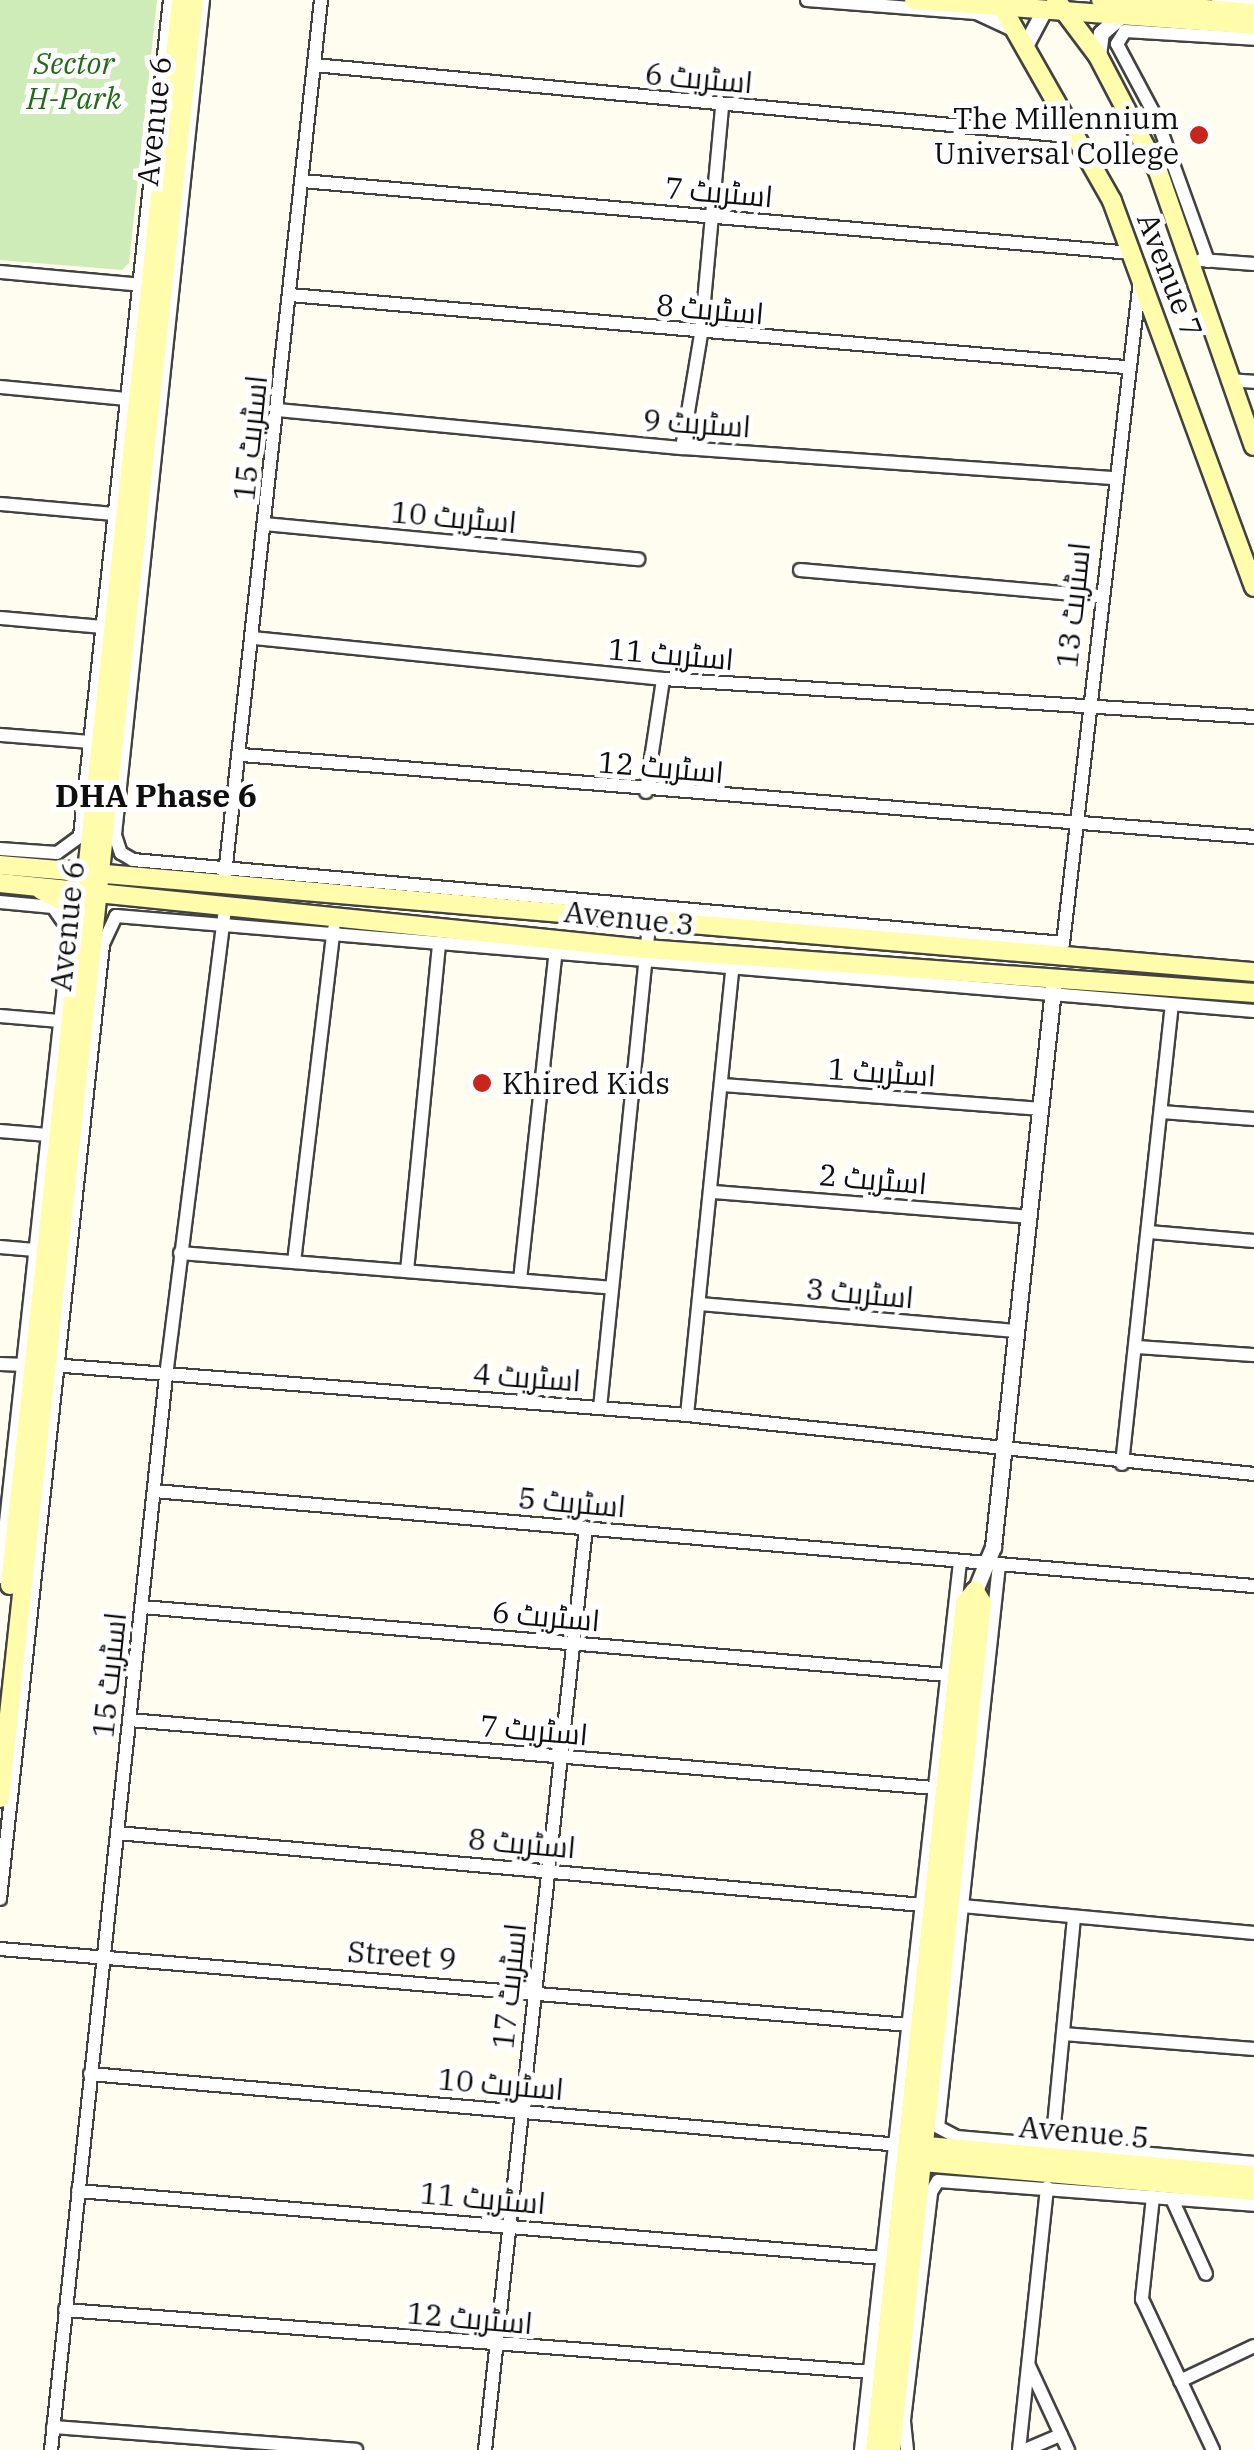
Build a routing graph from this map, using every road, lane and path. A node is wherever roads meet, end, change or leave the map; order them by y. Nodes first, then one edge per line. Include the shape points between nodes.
1 (170, 0) edge
2 (182, 0) edge
3 (194, 0) edge
4 (203, 0) edge
5 (321, 0) edge
6 (807, 0) edge
7 (914, 0) edge
8 (1101, 0) edge
9 (1218, 0) edge
10 (1000, 3) edge
11 (1254, 4) edge
12 (1055, 6) edge
13 (969, 9) junction
14 (1254, 12) edge
15 (1122, 14) junction
16 (1254, 25) edge
17 (1020, 36) junction
18 (183, 37) junction
19 (1254, 40) edge
20 (1098, 56) junction
21 (314, 65) junction
22 (722, 106) junction
23 (1079, 137) junction
24 (302, 180) junction
25 (709, 216) junction
26 (1132, 253) junction
27 (1188, 259) junction
28 (1208, 261) junction
29 (1254, 264) edge
30 (0, 272) edge
31 (1142, 274) junction
32 (142, 285) junction
33 (290, 295) junction
34 (701, 334) junction
35 (1126, 367) junction
36 (1228, 380) junction
37 (1254, 382) edge
38 (0, 387) edge
39 (128, 399) junction
40 (278, 410) junction
41 (1254, 446) edge
42 (682, 448) junction
43 (1113, 478) junction
44 (0, 504) edge
45 (114, 514) junction
46 (265, 524) junction
47 (638, 559) dead end
48 (800, 570) dead end
49 (1254, 587) edge
50 (1099, 596) junction
51 (0, 618) edge
52 (102, 626) junction
53 (253, 638) junction
54 (663, 679) junction
55 (1087, 708) junction
56 (1254, 716) edge
57 (0, 734) edge
58 (91, 742) junction
59 (242, 755) junction
60 (646, 792) junction
61 (100, 814) junction
62 (1076, 826) junction
63 (1254, 838) edge
64 (98, 840) junction
65 (0, 849) edge
66 (0, 865) edge
67 (26, 868) junction
68 (225, 875) junction
69 (151, 877) junction
70 (0, 883) edge
71 (93, 883) junction
72 (148, 898) junction
73 (0, 902) edge
74 (225, 913) junction
75 (88, 924) junction
76 (649, 924) junction
77 (334, 929) junction
78 (87, 944) junction
79 (439, 945) junction
80 (554, 956) junction
81 (644, 956) junction
82 (732, 970) junction
83 (1254, 972) edge
84 (1053, 988) junction
85 (1254, 993) edge
86 (1172, 1007) junction
87 (1254, 1011) edge
88 (0, 1016) edge
89 (60, 1021) junction
90 (722, 1084) junction
91 (1038, 1109) junction
92 (1161, 1112) junction
93 (1254, 1120) edge
94 (0, 1131) edge
95 (48, 1136) junction
96 (712, 1192) junction
97 (1029, 1217) junction
98 (1148, 1232) junction
99 (1254, 1240) edge
100 (0, 1247) edge
101 (35, 1250) junction
102 (180, 1253) junction
103 (294, 1262) junction
104 (407, 1272) junction
105 (520, 1280) junction
106 (611, 1288) junction
107 (700, 1304) junction
108 (1016, 1331) junction
109 (1136, 1346) junction
110 (1254, 1355) edge
111 (0, 1364) edge
112 (39, 1365) junction
113 (166, 1376) junction
114 (600, 1408) junction
115 (687, 1415) junction
116 (1004, 1449) junction
117 (1122, 1464) junction
118 (1254, 1474) edge
119 (154, 1491) junction
120 (586, 1528) junction
121 (960, 1562) junction
122 (992, 1565) junction
123 (0, 1576) edge
124 (1254, 1586) edge
125 (975, 1591) junction
126 (142, 1608) junction
127 (573, 1643) junction
128 (947, 1675) junction
129 (0, 1680) edge
130 (129, 1720) junction
131 (560, 1757) junction
132 (934, 1788) junction
133 (0, 1798) edge
134 (117, 1833) junction
135 (548, 1870) junction
136 (960, 1882) junction
137 (0, 1899) edge
138 (922, 1905) junction
139 (964, 1906) junction
140 (1074, 1917) junction
141 (1254, 1932) edge
142 (0, 1949) edge
143 (106, 1957) junction
144 (534, 1990) junction
145 (914, 2026) junction
146 (1063, 2034) junction
147 (1254, 2050) edge
148 (90, 2074) junction
149 (520, 2110) junction
150 (933, 2118) junction
151 (956, 2143) junction
152 (1052, 2146) junction
153 (911, 2152) junction
154 (1254, 2162) edge
155 (1254, 2174) edge
156 (1047, 2187) junction
157 (78, 2191) junction
158 (1254, 2191) edge
159 (1153, 2197) junction
160 (1172, 2199) junction
161 (1254, 2205) edge
162 (507, 2224) junction
163 (883, 2258) junction
164 (1206, 2274) dead end
165 (65, 2310) junction
166 (494, 2346) junction
167 (1254, 2346) edge
168 (1027, 2362) junction
169 (870, 2372) junction
170 (1180, 2380) junction
171 (53, 2427) junction
172 (1061, 2435) junction
173 (894, 2445) edge
174 (51, 2450) edge
175 (356, 2450) edge
176 (485, 2450) edge
177 (861, 2450) edge
178 (875, 2450) edge
179 (907, 2450) edge
180 (1022, 2450) edge
181 (1068, 2450) edge
182 (1213, 2450) edge

1 - 18 street
2 - 18 main road, Avenue 6
3 - 18 main road, Avenue 6
4 - 18 street
5 - 21 street, اسٹریٹ 15
6 - 13 street
7 - 13 main road
8 - 14 main road
9 - 11 street
10 - 12 main road
10 - 13 main road
10 - 17 main road, Avenue 7
12 - 15 main road
12 - 17 street
12 - 20 main road, Avenue 7
13 - 17 street
15 - 16 main road
15 - 20 street via 1101,33
17 - 23 main road, Avenue 7
18 - 32 street
18 - 61 main road, Avenue 6
19 - 28 street via 1125,32 1117,44 1156,118
20 - 27 main road, Avenue 7 via 1152,158
21 - 22 street, اسٹریٹ 6
21 - 24 street, اسٹریٹ 15
22 - 23 street, اسٹریٹ 6
22 - 25 street
23 - 26 main road, Avenue 7
24 - 25 street, اسٹریٹ 7
24 - 33 street, اسٹریٹ 15
25 - 26 street, اسٹریٹ 7
25 - 34 street
26 - 31 main road, Avenue 7
27 - 28 street
27 - 36 main road, Avenue 7
28 - 29 street
30 - 32 street
31 - 35 street, اسٹریٹ 13
31 - 49 main road, Avenue 7
32 - 39 street
33 - 34 street, اسٹریٹ 8
33 - 40 street, اسٹریٹ 15
34 - 35 street, اسٹریٹ 8
34 - 42 street
35 - 43 street, اسٹریٹ 13
36 - 37 street
36 - 41 main road, Avenue 7
38 - 39 street
39 - 45 street
40 - 42 street, اسٹریٹ 9
40 - 46 street, اسٹریٹ 15
42 - 43 street, اسٹریٹ 9
43 - 50 street, اسٹریٹ 13
44 - 45 street
45 - 52 street
46 - 47 street, اسٹریٹ 10
46 - 53 street, اسٹریٹ 15
48 - 50 street
50 - 55 street, اسٹریٹ 13
51 - 52 street
52 - 58 street
53 - 54 street, اسٹریٹ 11
53 - 59 street, اسٹریٹ 15
54 - 55 street, اسٹریٹ 11
54 - 60 street
55 - 56 street, اسٹریٹ 11
55 - 62 street, اسٹریٹ 13
57 - 58 street
58 - 61 street
59 - 60 street, اسٹریٹ 12
59 - 68 street, اسٹریٹ 15
60 - 62 street, اسٹریٹ 12
61 - 64 main road, Avenue 6
61 - 67 street via 66,851
61 - 68 street via 126,856
62 - 63 street, اسٹریٹ 12
62 - 68 street, اسٹریٹ 13 via 1063,943
64 - 67 main road via 74,858
64 - 69 main road via 119,862
64 - 71 main road, Avenue 6
65 - 67 street
66 - 67 main road, Avenue 3
67 - 70 main road, Avenue 3
67 - 71 main road, Avenue 3
67 - 75 main road
68 - 69 main road, Avenue 3
68 - 76 main road, Avenue 3
69 - 71 main road, Avenue 3
71 - 72 main road, Avenue 3
71 - 75 main road, Avenue 6
72 - 74 main road, Avenue 3
72 - 75 main road via 110,908
73 - 78 street via 53,907
74 - 77 street
74 - 78 street via 123,913
74 - 81 main road, Avenue 3
74 - 102 street, اسٹریٹ 15
75 - 78 main road, Avenue 6
76 - 81 street
76 - 83 main road, Avenue 3
77 - 79 street
77 - 103 street
78 - 89 street
78 - 112 main road, Avenue 6
79 - 80 street
79 - 104 street
80 - 81 street
80 - 105 street
81 - 82 street
81 - 84 main road, Avenue 3
81 - 106 street
82 - 84 street
82 - 90 street
84 - 85 main road, Avenue 3
84 - 86 street
84 - 91 street
86 - 87 street
86 - 92 street
88 - 89 street
89 - 95 street
90 - 91 street, اسٹریٹ 1
90 - 96 street
91 - 97 street
92 - 93 street
92 - 98 street
94 - 95 street
95 - 101 street
96 - 97 street, اسٹریٹ 2
96 - 107 street
97 - 108 street
98 - 99 street
98 - 109 street
100 - 101 street
101 - 112 street
102 - 103 street
102 - 113 street, اسٹریٹ 15
103 - 104 street
104 - 105 street
105 - 106 street
106 - 114 street
107 - 108 street, اسٹریٹ 3
107 - 115 street
108 - 116 street
109 - 110 street
109 - 117 street
111 - 112 street, اسٹریٹ 4
112 - 113 street, اسٹریٹ 4
112 - 123 street
112 - 129 main road, Avenue 6
112 - 133 main road, Avenue 6
112 - 137 street
113 - 114 street, اسٹریٹ 4
113 - 119 street, اسٹریٹ 15
114 - 115 street, اسٹریٹ 4
115 - 116 street, اسٹریٹ 4
116 - 117 street
116 - 122 street
117 - 118 street
119 - 120 street, اسٹریٹ 5
119 - 126 street, اسٹریٹ 15
120 - 121 street, اسٹریٹ 5
120 - 127 street, اسٹریٹ 17
121 - 122 street, اسٹریٹ 5
121 - 128 street
122 - 124 street
122 - 125 street
122 - 136 street
125 - 136 main road via 982,1603
125 - 145 main road via 965,1603
126 - 127 street, اسٹریٹ 6
126 - 130 street, اسٹریٹ 15
127 - 128 street, اسٹریٹ 6
127 - 131 street, اسٹریٹ 17
128 - 132 street
130 - 131 street, اسٹریٹ 7
130 - 134 street, اسٹریٹ 15
131 - 132 street, اسٹریٹ 7
131 - 135 street, اسٹریٹ 17
132 - 138 street
134 - 135 street, اسٹریٹ 8
134 - 143 street, اسٹریٹ 15
135 - 138 street, اسٹریٹ 8
135 - 144 street, اسٹریٹ 17
136 - 139 street
136 - 150 main road
138 - 145 street
139 - 140 street
139 - 150 street
140 - 141 street
140 - 146 street
142 - 143 street, Street 9
143 - 144 street, Street 9
143 - 148 street, اسٹریٹ 15
144 - 145 street, Street 9
144 - 149 street, اسٹریٹ 17
145 - 153 main road
146 - 147 street
146 - 152 street
148 - 149 street, اسٹریٹ 10
148 - 157 street, اسٹریٹ 15
149 - 153 street, اسٹریٹ 10
149 - 162 street, اسٹریٹ 17
150 - 151 street
150 - 153 main road
151 - 152 street
151 - 153 main road, Avenue 5
151 - 155 main road, Avenue 5
152 - 154 street
153 - 158 main road, Avenue 5
153 - 163 street
153 - 173 main road
153 - 178 main road
156 - 159 street
156 - 168 street
156 - 179 street via 954,2177 934,2186 904,2420
157 - 162 street, اسٹریٹ 11
157 - 165 street, اسٹریٹ 15
159 - 160 street
159 - 170 street via 1142,2299
160 - 161 street
160 - 164 street
162 - 163 street, اسٹریٹ 11
162 - 166 street, اسٹریٹ 17
163 - 169 street
165 - 166 street, اسٹریٹ 12
165 - 171 street, اسٹریٹ 15
166 - 169 street, اسٹریٹ 12
166 - 176 street, اسٹریٹ 17
167 - 170 street
168 - 172 street
168 - 180 street
169 - 177 street
170 - 182 street
171 - 174 street, اسٹریٹ 15
171 - 175 street
172 - 180 street
172 - 181 street

